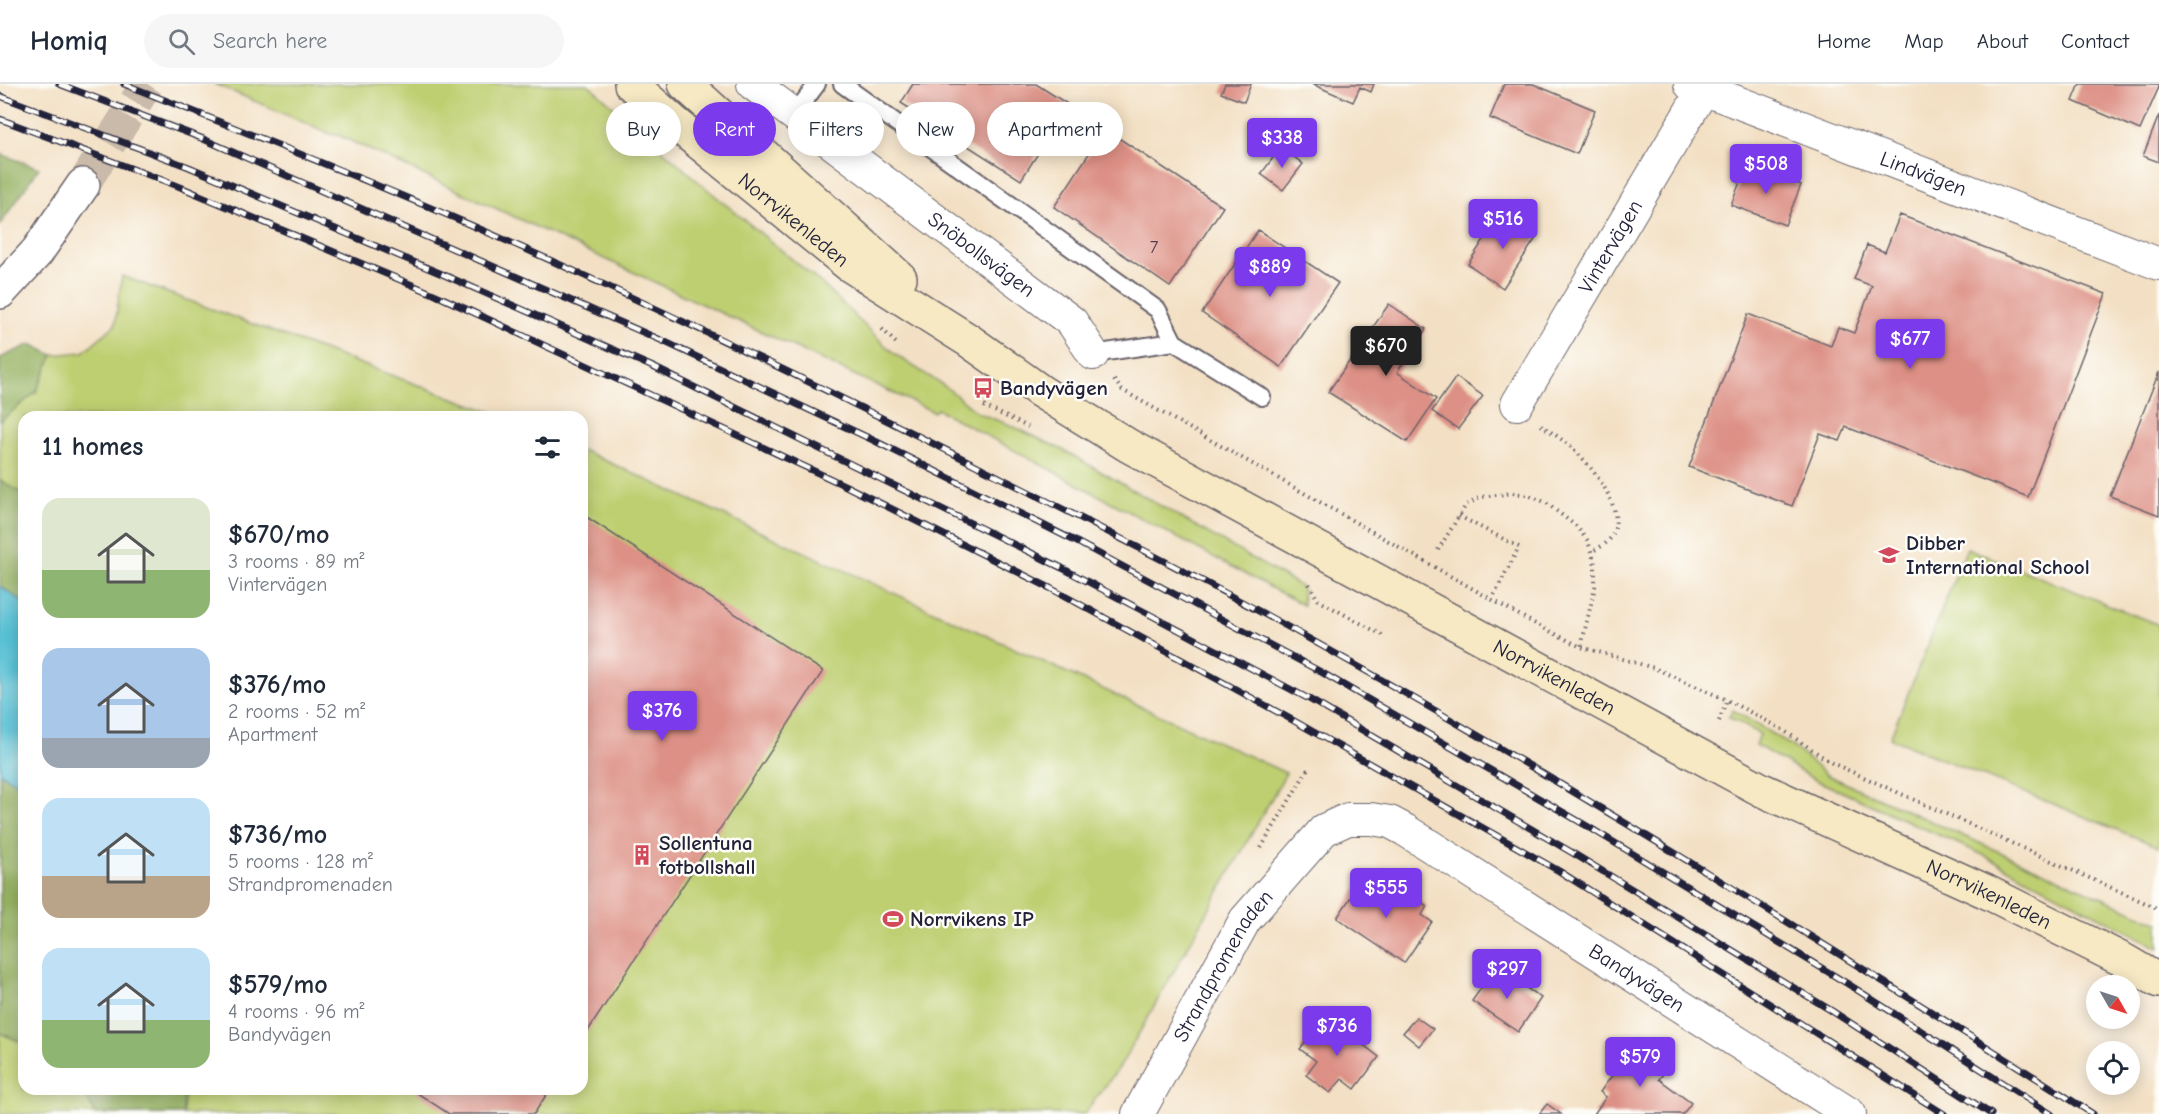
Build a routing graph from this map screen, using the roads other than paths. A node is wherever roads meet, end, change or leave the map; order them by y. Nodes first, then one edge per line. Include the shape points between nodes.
1 (631, 84) edge
2 (685, 84) edge
3 (753, 84) edge
4 (817, 84) edge
5 (842, 84) edge
6 (1696, 87) edge
7 (804, 102) edge
8 (788, 110) edge
9 (849, 156) edge
10 (83, 184) tunnel mouth
11 (2159, 264) edge
12 (0, 292) edge
13 (968, 340) junction
14 (1174, 342) junction
15 (1094, 354) joint
16 (1262, 397) dead end
17 (1517, 405) road end
18 (1324, 830) joint
19 (2159, 981) edge
20 (1138, 1114) edge
21 (1850, 1114) edge

1 - 13 main road, Norrvikenleden via 848,264
2 - 13 main road, Norrvikenleden
3 - 8 street, Snöbollsvägen
4 - 7 lane
5 - 14 lane via 1158,310
6 - 11 street, Lindvägen
6 - 17 street, Vintervägen
9 - 15 street, Snöbollsvägen via 1072,322
10 - 12 street via 37,252
13 - 19 main road, Norrvikenleden via 1040,391 1129,446 1762,790 1987,891
14 - 15 lane
14 - 16 lane
18 - 20 street, Strandpromenaden via 1245,920
18 - 21 street, Bandyvägen via 1348,819 1390,822

